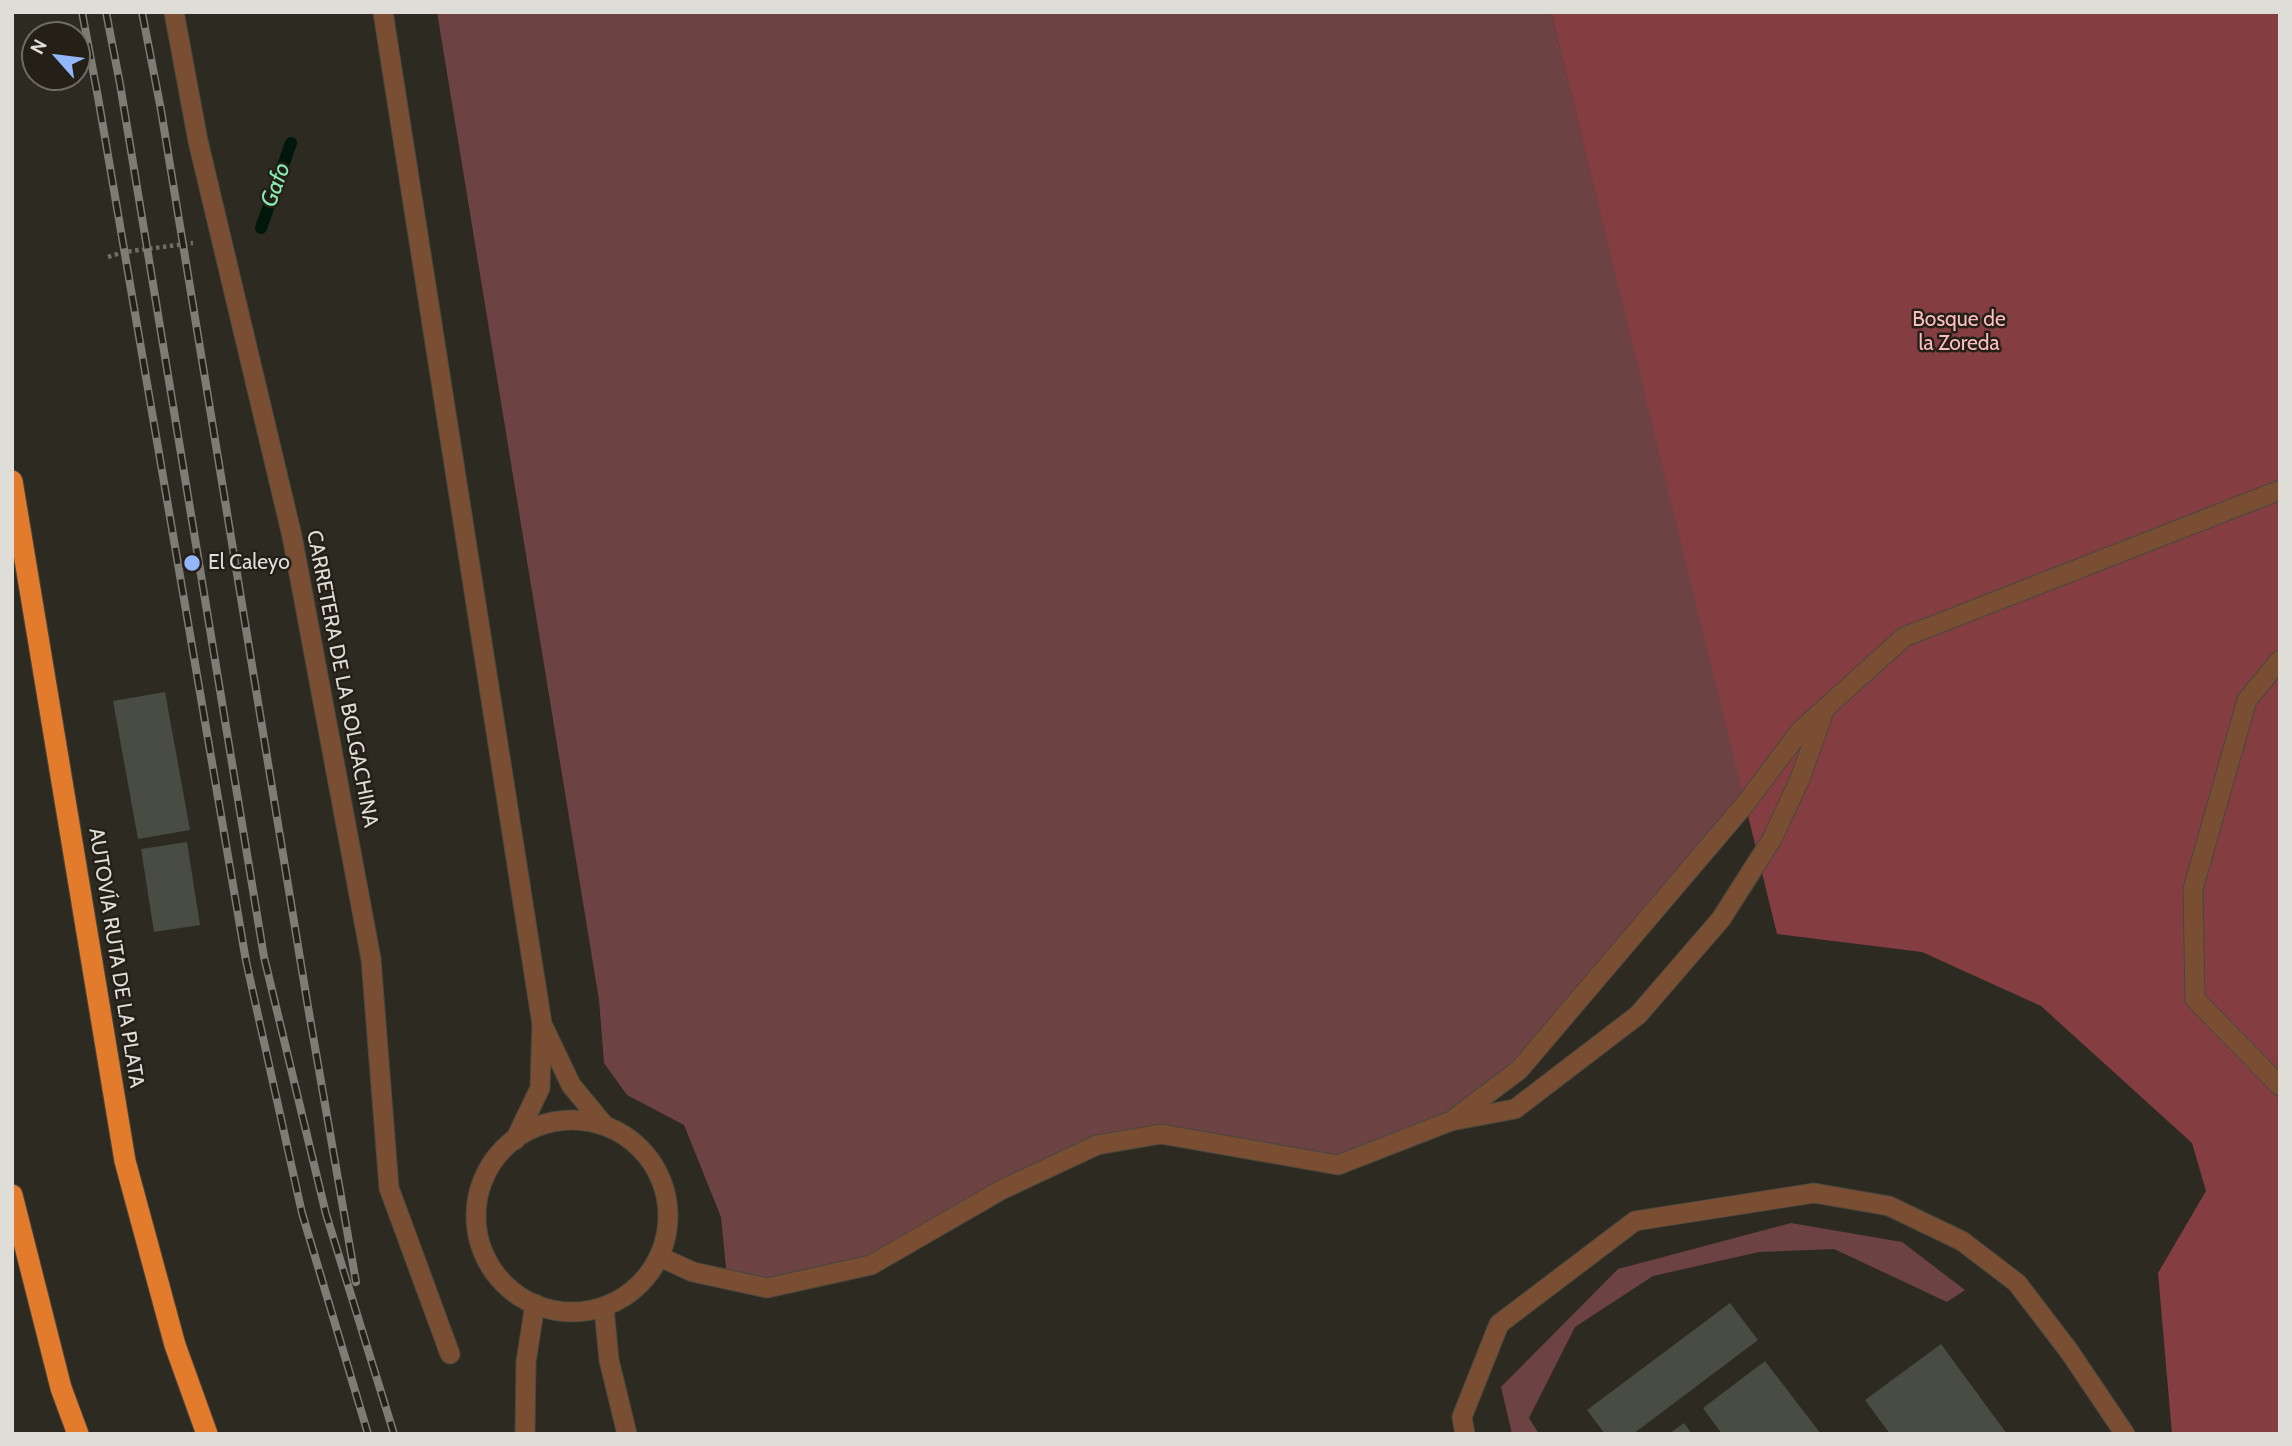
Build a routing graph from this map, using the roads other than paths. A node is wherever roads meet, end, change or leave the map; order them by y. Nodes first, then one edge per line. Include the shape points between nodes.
1 (174, 12) edge
2 (383, 12) edge
3 (12, 481) edge
4 (2280, 490) edge
5 (2280, 660) edge
6 (1825, 708) junction
7 (542, 1024) junction
8 (2280, 1086) edge
9 (1451, 1121) junction
10 (604, 1125) junction
11 (515, 1140) junction
12 (12, 1195) edge
13 (660, 1257) junction
14 (535, 1304) junction
15 (604, 1308) junction
16 (450, 1354) dead end
17 (79, 1434) edge
18 (207, 1434) edge
19 (525, 1434) edge
20 (627, 1434) edge
21 (1465, 1434) edge
22 (2125, 1434) edge

1 - 16 street, CARRETERA DE LA BOLGACHINA via 198,141 292,536 371,959 388,1188
2 - 7 street
3 - 18 highway, AUTOVÍA RUTA DE LA PLATA via 125,1161 175,1345
4 - 6 street via 1904,637
5 - 8 street via 2247,701 2193,889 2195,999
6 - 9 street via 1800,731 1746,803 1519,1070
6 - 9 street via 1772,839 1721,919 1638,1015 1515,1109
7 - 10 street via 571,1085
7 - 11 street via 540,1088
9 - 13 street via 1338,1165 1161,1134 1097,1145 1001,1190 871,1265 766,1288 693,1272
10 - 11 street via 581,1119 557,1121
10 - 13 street via 642,1149 662,1182 669,1213
11 - 14 street via 503,1148 481,1185 476,1228 485,1259 506,1287
12 - 17 highway via 61,1388
13 - 15 street via 636,1288
14 - 15 street via 571,1313
14 - 19 street via 526,1362
15 - 20 street via 609,1360
21 - 22 street via 1462,1417 1499,1324 1635,1221 1814,1193 1889,1206 1962,1241 2017,1283

